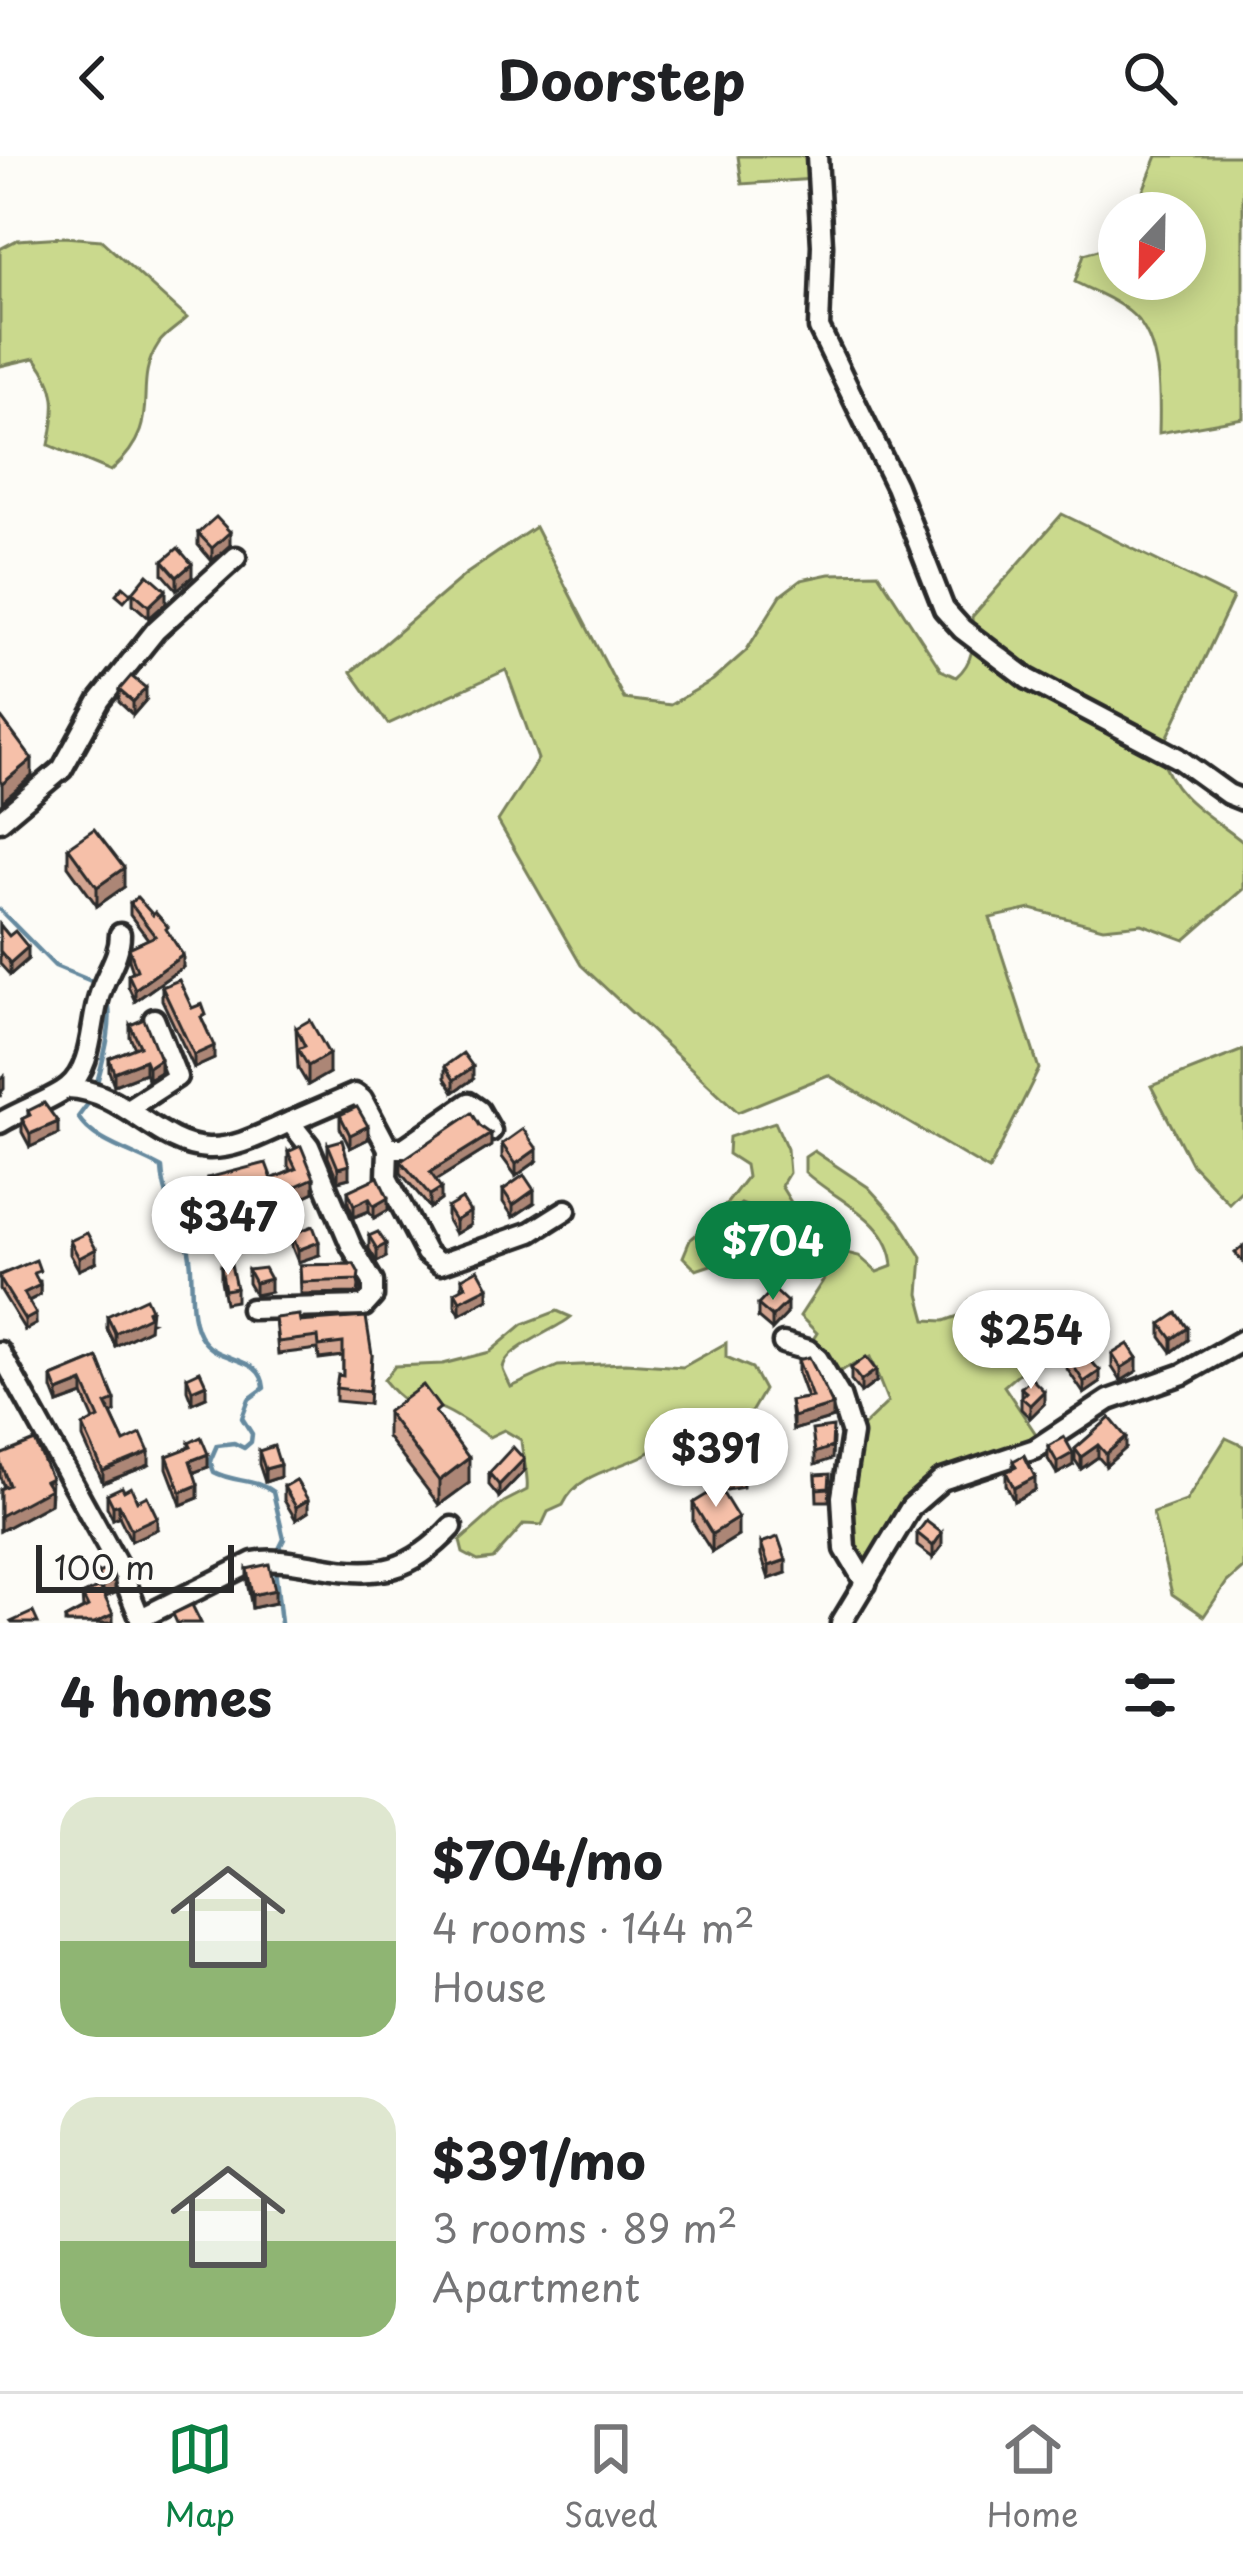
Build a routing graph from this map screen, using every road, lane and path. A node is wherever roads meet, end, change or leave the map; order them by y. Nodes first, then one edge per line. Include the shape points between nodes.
1 (817, 156) edge
2 (236, 557) dead end
3 (1243, 800) edge
4 (0, 821) edge
5 (120, 934) dead end
6 (154, 1019) dead end
7 (85, 1092) junction
8 (129, 1108) junction
9 (290, 1122) junction
10 (0, 1124) edge
11 (491, 1131) edge
12 (388, 1148) junction
13 (566, 1210) dead end
14 (251, 1309) dead end
15 (1243, 1340) edge
16 (783, 1342) dead end
17 (0, 1352) edge
18 (452, 1527) dead end
19 (866, 1584) junction
20 (142, 1620) edge
21 (841, 1623) edge

1 - 3 street via 819,328 944,609 1028,679
2 - 4 street via 156,630 100,700 62,769
5 - 7 street via 86,1056
6 - 8 street via 177,1077
7 - 8 street
7 - 10 street
8 - 9 street via 178,1141 210,1148
9 - 12 street via 356,1094
9 - 14 street via 309,1146 374,1292 364,1306
11 - 12 street via 469,1103 404,1148
12 - 13 street via 387,1178 426,1253 440,1264 531,1232
15 - 19 street via 1183,1374 1102,1404 1035,1448 942,1480 911,1507
16 - 19 street via 818,1359 840,1396 852,1434 842,1497 845,1549
17 - 20 street
18 - 20 street via 388,1572 276,1560 238,1567
19 - 21 street

